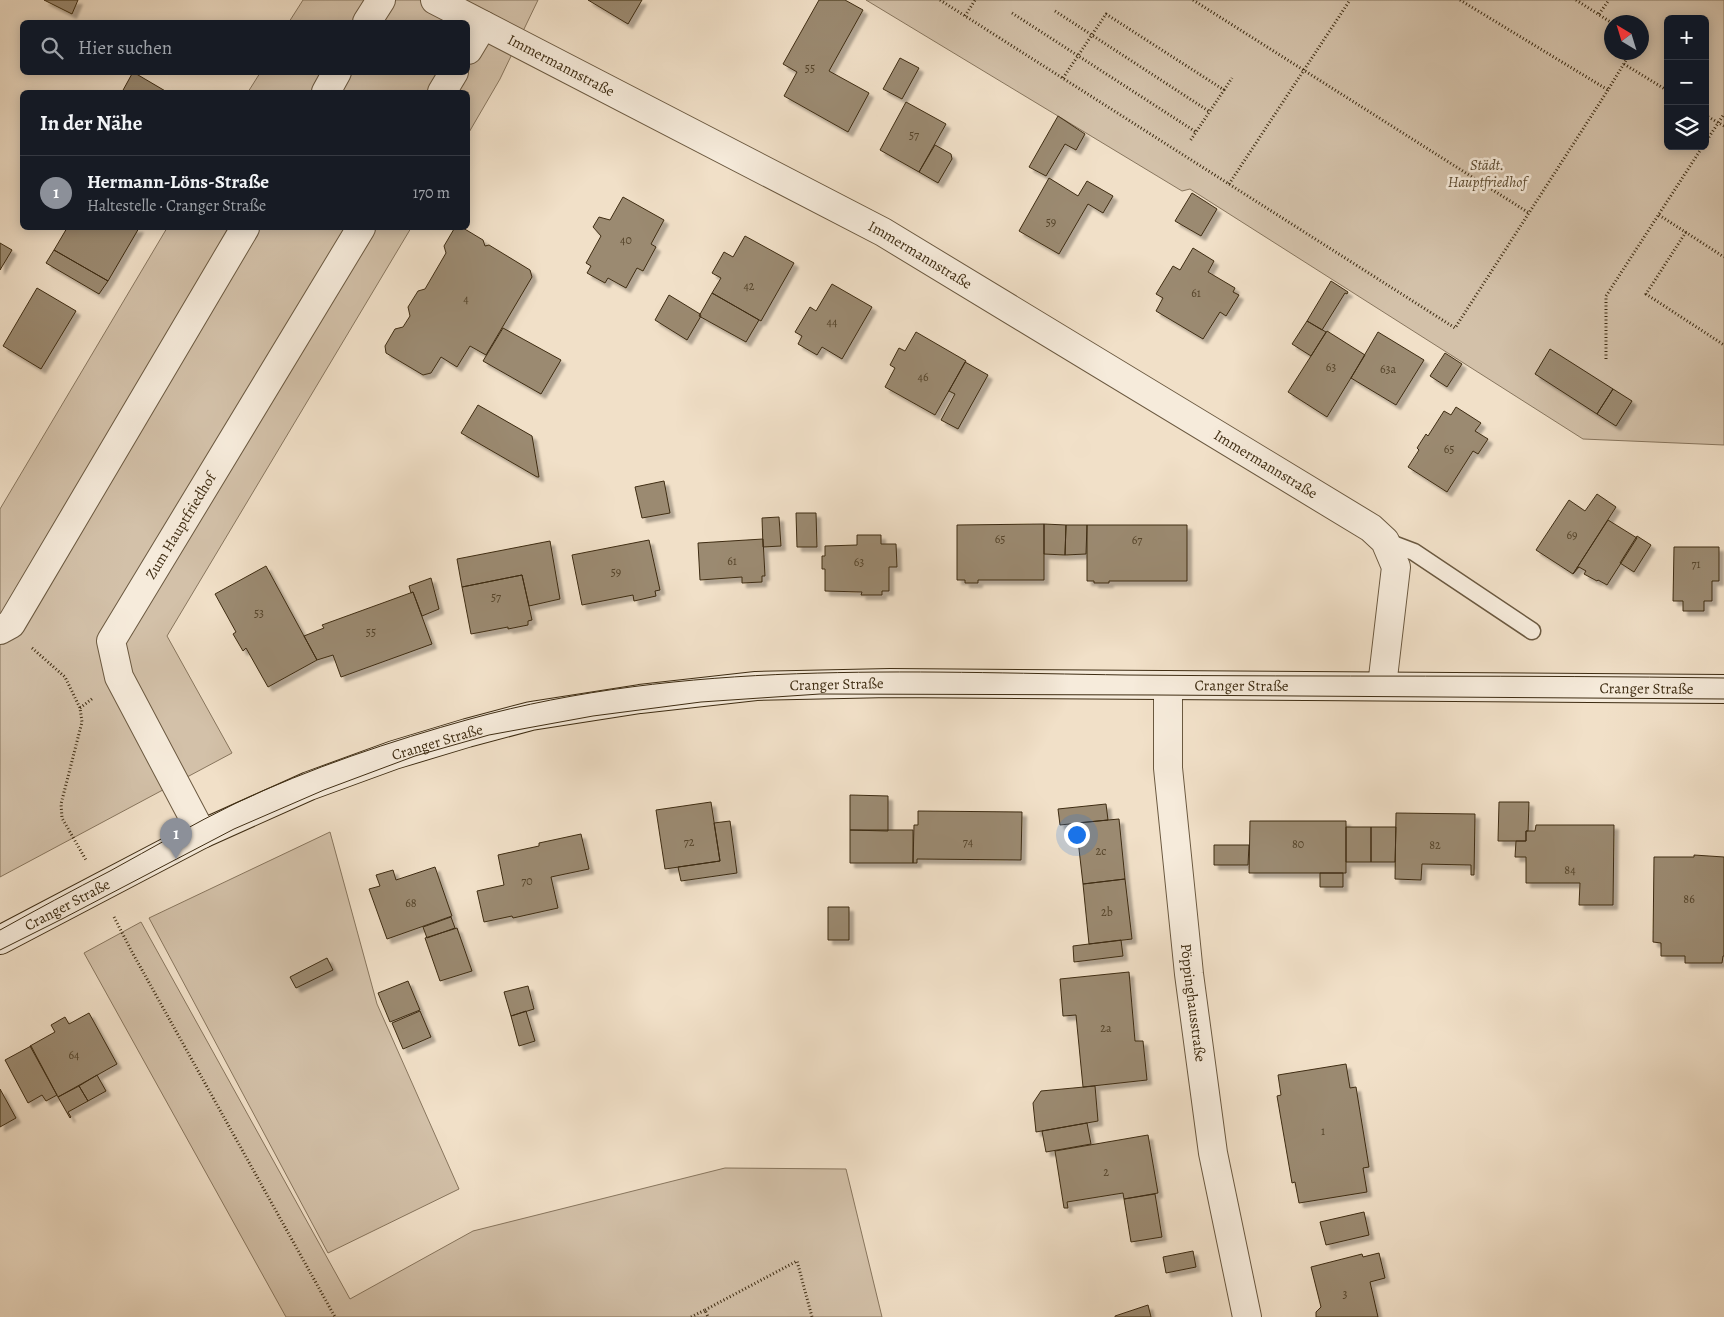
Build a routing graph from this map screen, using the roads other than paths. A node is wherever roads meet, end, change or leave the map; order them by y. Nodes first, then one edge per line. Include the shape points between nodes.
1 (381, 0) edge
2 (435, 0) edge
3 (368, 20) edge
4 (483, 25) junction
5 (470, 47) edge
6 (335, 75) edge
7 (452, 75) edge
8 (327, 90) edge
9 (443, 90) edge
10 (244, 230) edge
11 (359, 230) edge
12 (1385, 541) junction
13 (6, 627) edge
14 (1532, 631) dead end
15 (1168, 685) junction
16 (1382, 686) junction
17 (1724, 688) edge
18 (202, 834) junction
19 (0, 940) edge
20 (1247, 1317) edge

1 - 3 street
2 - 4 street, Immermannstraße
4 - 5 street
4 - 12 street, Immermannstraße via 883,232 1371,528
6 - 8 street
7 - 9 street
10 - 13 street
11 - 18 street, Zum Hauptfriedhof via 112,640 119,677
12 - 14 lane, Immermannstraße via 1414,552
12 - 16 street, Immermannstraße via 1396,567
15 - 16 street, Cranger Straße
15 - 18 street, Cranger Straße via 890,683 756,686 640,699 532,716 394,755 309,786
15 - 20 street, Pöppinghausstraße via 1168,768 1189,974 1213,1152
16 - 17 street, Cranger Straße
18 - 19 street, Cranger Straße

